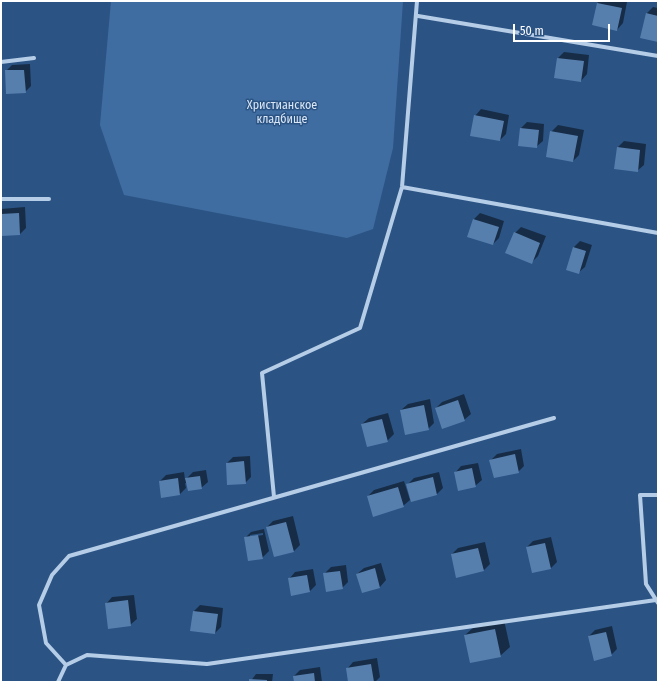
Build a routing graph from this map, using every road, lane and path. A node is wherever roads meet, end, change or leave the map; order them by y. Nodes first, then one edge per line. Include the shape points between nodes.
1 (417, 1) edge
2 (418, 16) junction
3 (658, 56) edge
4 (34, 58) dead end
5 (1, 62) edge
6 (402, 187) junction
7 (1, 199) edge
8 (49, 199) dead end
9 (658, 233) edge
10 (554, 418) dead end
11 (658, 495) edge
12 (274, 497) junction
13 (657, 601) edge
14 (66, 665) junction
15 (58, 682) edge

1 - 2 street
2 - 3 street
2 - 6 street
4 - 5 street
6 - 9 street
6 - 12 street via 360,328 262,373
7 - 8 street
10 - 12 street
11 - 13 street via 640,495 646,584
12 - 14 street via 69,556 52,575 39,605 46,642
13 - 14 street via 207,664 87,655
14 - 15 street

